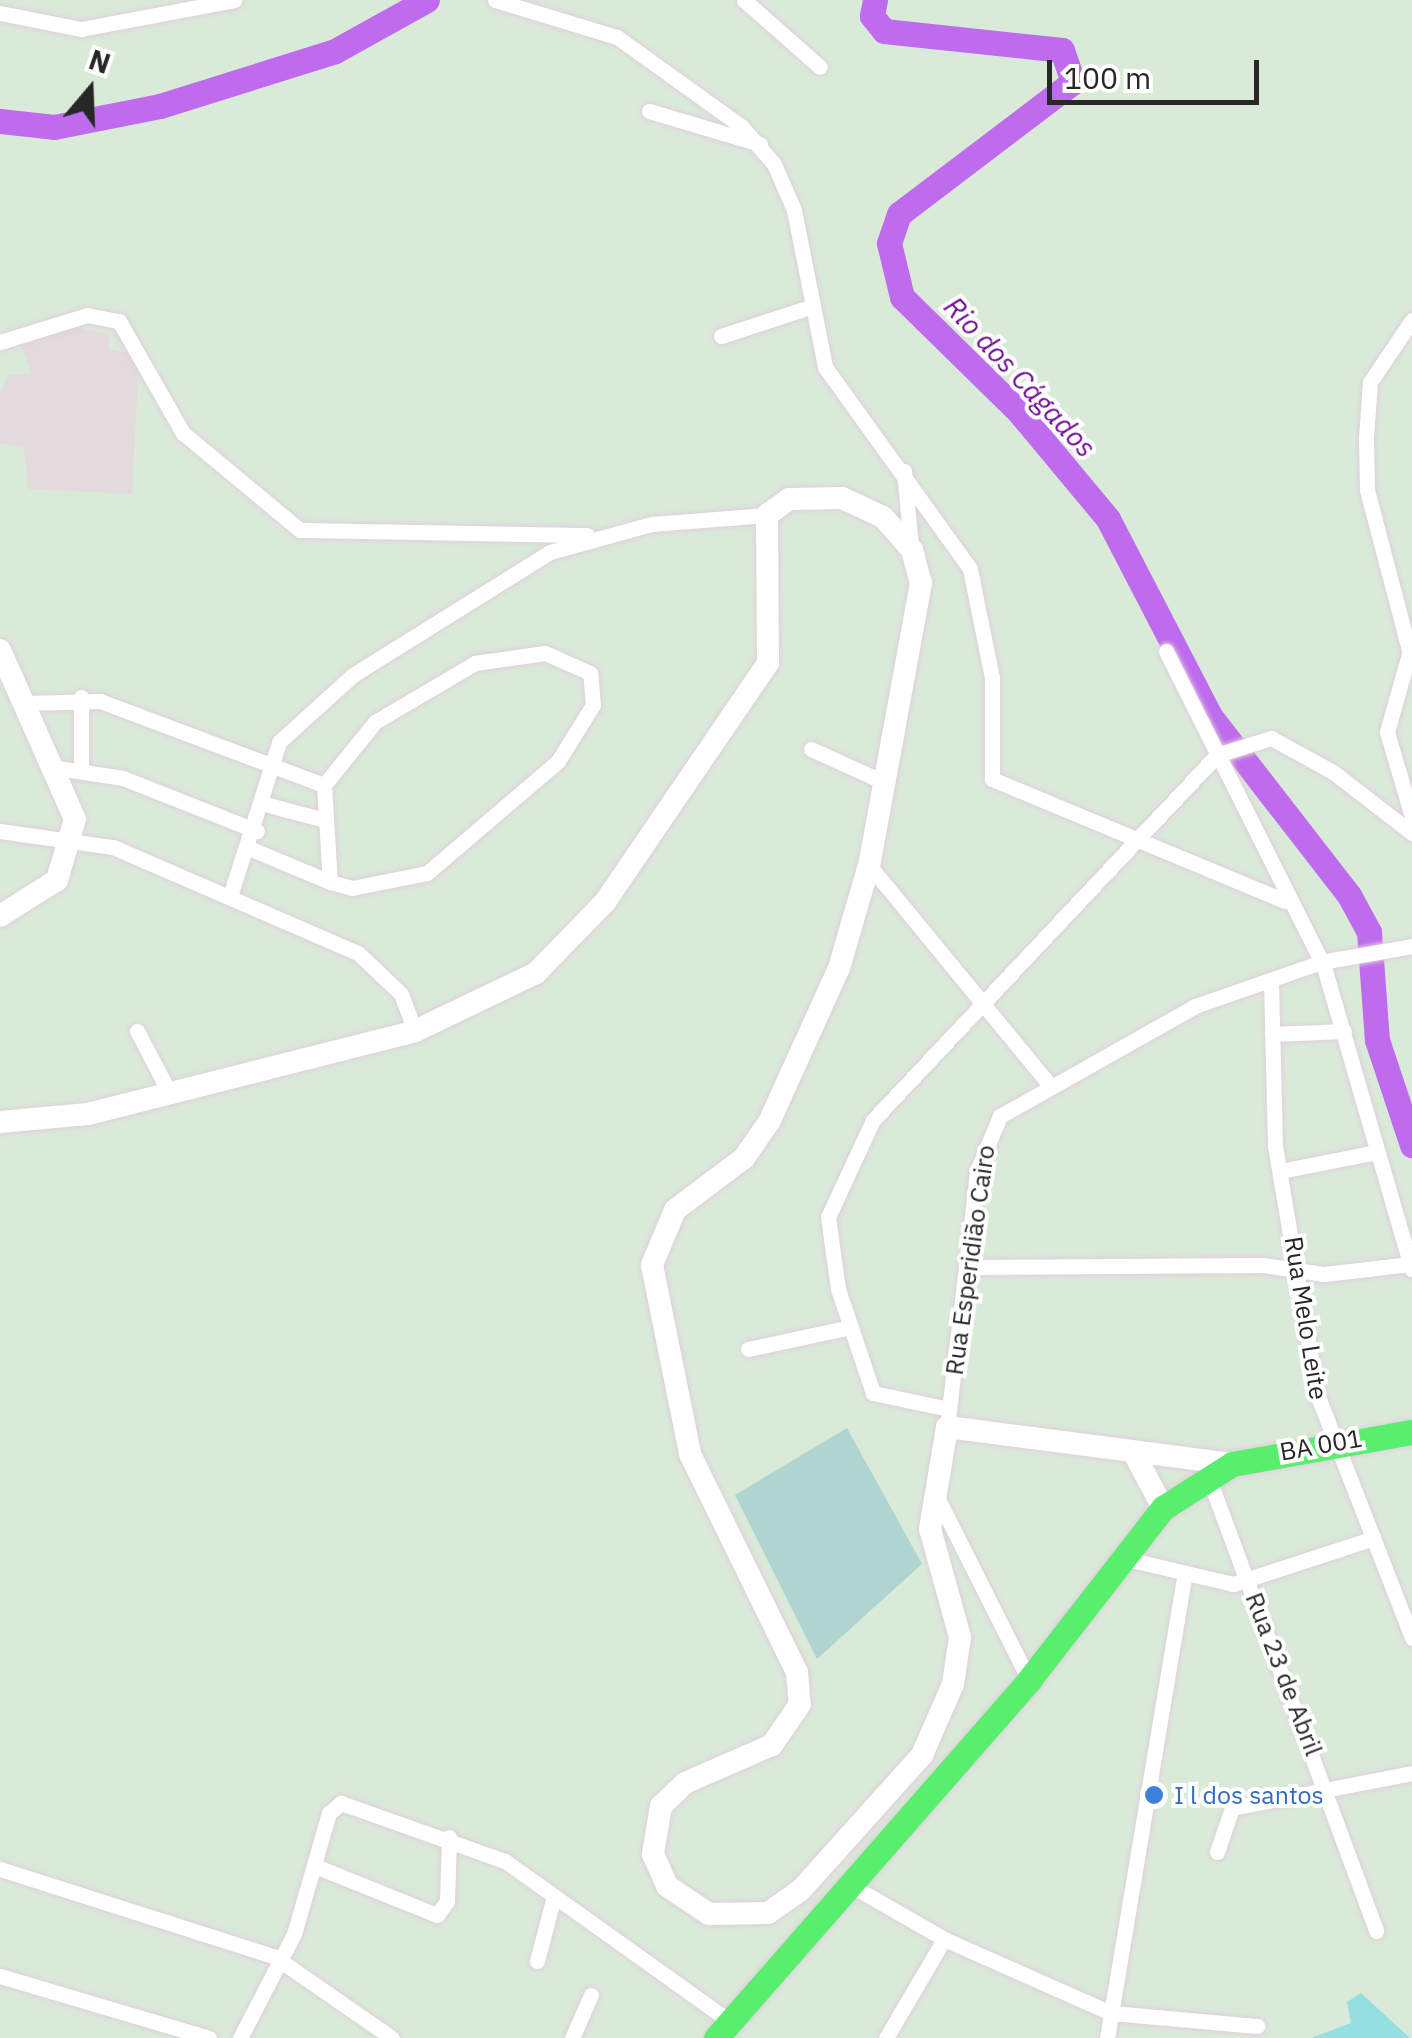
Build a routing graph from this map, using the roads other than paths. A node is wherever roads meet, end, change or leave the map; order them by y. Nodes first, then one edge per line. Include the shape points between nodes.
1 (234, 0) edge
2 (495, 0) edge
3 (744, 0) edge
4 (538, 5) edge
5 (0, 13) edge
6 (820, 67) dead end
7 (649, 112) dead end
8 (760, 144) junction
9 (810, 307) junction
10 (1412, 320) edge
11 (720, 336) dead end
12 (0, 342) edge
13 (904, 471) junction
14 (767, 515) junction
15 (596, 535) junction
16 (912, 550) junction
17 (0, 650) edge
18 (1166, 651) dead end
19 (1411, 657) edge
20 (81, 696) junction
21 (26, 703) junction
22 (812, 749) dead end
23 (1220, 754) junction
24 (81, 766) junction
25 (268, 767) junction
26 (57, 768) junction
27 (886, 782) junction
28 (324, 785) junction
29 (261, 803) junction
30 (1412, 817) edge
31 (325, 820) junction
32 (0, 830) edge
33 (257, 831) junction
34 (1412, 834) edge
35 (73, 840) junction
36 (1144, 841) junction
37 (251, 849) junction
38 (869, 865) junction
39 (330, 882) junction
40 (230, 896) junction
41 (1284, 900) junction
42 (0, 916) edge
43 (1412, 946) edge
44 (1321, 962) junction
45 (1272, 980) junction
46 (980, 1004) junction
47 (137, 1031) dead end
48 (415, 1031) junction
49 (1344, 1031) junction
50 (1272, 1034) junction
51 (1048, 1083) junction
52 (169, 1092) junction
53 (0, 1122) edge
54 (1376, 1152) junction
55 (1281, 1172) junction
56 (970, 1267) junction
57 (1411, 1267) edge
58 (1299, 1270) junction
59 (851, 1327) junction
60 (748, 1349) dead end
61 (948, 1418) junction
62 (1412, 1432) edge
63 (1331, 1440) junction
64 (1135, 1454) junction
65 (1232, 1464) junction
66 (1208, 1476) junction
67 (932, 1484) junction
68 (1163, 1508) junction
69 (1374, 1538) junction
70 (1123, 1558) junction
71 (1184, 1576) junction
72 (1249, 1582) junction
73 (1412, 1638) edge
74 (1030, 1680) junction
75 (1412, 1773) edge
76 (1329, 1793) junction
77 (449, 1837) junction
78 (1217, 1852) dead end
79 (315, 1866) junction
80 (0, 1868) edge
81 (852, 1886) junction
82 (554, 1896) junction
83 (1376, 1931) dead end
84 (944, 1939) junction
85 (274, 1958) junction
86 (537, 1961) dead end
87 (0, 1976) edge
88 (591, 1996) dead end
89 (1111, 2014) junction
90 (1257, 2026) dead end
91 (723, 2030) edge
92 (209, 2038) edge
93 (240, 2038) edge
94 (392, 2038) edge
95 (572, 2038) edge
96 (886, 2038) edge
97 (1107, 2038) edge

1 - 5 street via 81,29
2 - 4 street
3 - 6 street
4 - 8 street via 629,44
7 - 8 street
8 - 9 street via 794,210
9 - 11 street
9 - 13 street via 834,384
10 - 19 street via 1370,382 1366,438 1367,490
12 - 15 street via 87,314 119,321 183,433 300,530
13 - 16 street
13 - 36 street via 962,550 978,595 992,678 992,780
14 - 15 street
14 - 16 main road via 788,499 842,498 883,517
14 - 48 main road via 768,663 678,802 605,902 536,972
15 - 25 street via 499,580 353,675 288,729
16 - 27 main road via 922,597
17 - 21 main road
18 - 23 street
19 - 30 street via 1386,732
20 - 21 street
20 - 24 street
20 - 25 street
21 - 26 main road
22 - 27 street
23 - 34 street via 1254,739 1333,772
23 - 36 street
23 - 41 street
24 - 26 street
24 - 33 street
25 - 28 street
25 - 29 street
26 - 35 main road
27 - 38 main road
28 - 31 street
28 - 39 street via 375,722 454,670 544,653 590,672 595,694 580,729 500,817 408,881 370,890
29 - 31 street
29 - 33 street
31 - 39 street
32 - 35 street
33 - 37 street
35 - 40 street via 113,846
35 - 42 main road via 57,880
36 - 41 street
36 - 46 street
37 - 39 street
37 - 40 street
38 - 46 street
38 - 67 main road via 839,968 764,1131 744,1158 675,1210 654,1246 662,1343 690,1454 801,1688 795,1719 772,1745 685,1783 660,1806 653,1854 685,1902 729,1919 784,1904 922,1755 952,1684 960,1638 930,1529
40 - 48 street via 372,962 400,994
41 - 44 street
43 - 44 street, Rua Esperidião Cairo
44 - 45 street, Rua Esperidião Cairo
44 - 49 street
45 - 50 street, Rua Melo Leite
45 - 51 street, Rua Esperidião Cairo via 1195,1006
46 - 51 street
46 - 59 street via 873,1120 835,1197 826,1234
47 - 52 street
48 - 52 main road
49 - 50 street
49 - 54 street
50 - 55 street, Rua Melo Leite
51 - 56 street, Rua Esperidião Cairo via 984,1137
52 - 53 main road via 75,1117
54 - 55 street
54 - 57 street
55 - 58 street, Rua Melo Leite
56 - 58 street
56 - 61 street, Rua Esperidião Cairo
57 - 58 street
58 - 63 street, Rua Melo Leite
59 - 60 street
59 - 61 street via 873,1393
61 - 64 main road
61 - 67 main road
62 - 63 main road, BA 001
63 - 65 main road, BA 001
63 - 69 street, Rua Melo Leite
64 - 65 main road
64 - 68 main road
65 - 66 main road, BA 001
66 - 68 main road, BA 001
66 - 72 street, Rua 23 de Abril
67 - 74 street
68 - 70 main road, BA 001
69 - 72 street
69 - 73 street, Rua Melo Leite
70 - 71 street
70 - 74 main road, BA 001
71 - 72 street
71 - 89 street
72 - 76 street, Rua 23 de Abril
74 - 81 main road, BA 001
75 - 76 street
76 - 78 street via 1232,1808
76 - 83 street, Rua 23 de Abril
77 - 79 street via 337,1804
77 - 79 street via 447,1901 437,1915
77 - 82 street
79 - 85 street via 294,1934
80 - 85 street
81 - 84 street
81 - 91 main road, BA 001
82 - 86 street
82 - 91 street
84 - 89 street
84 - 96 street
85 - 93 street
85 - 94 street
87 - 92 street
88 - 95 street
89 - 90 street
89 - 97 street

